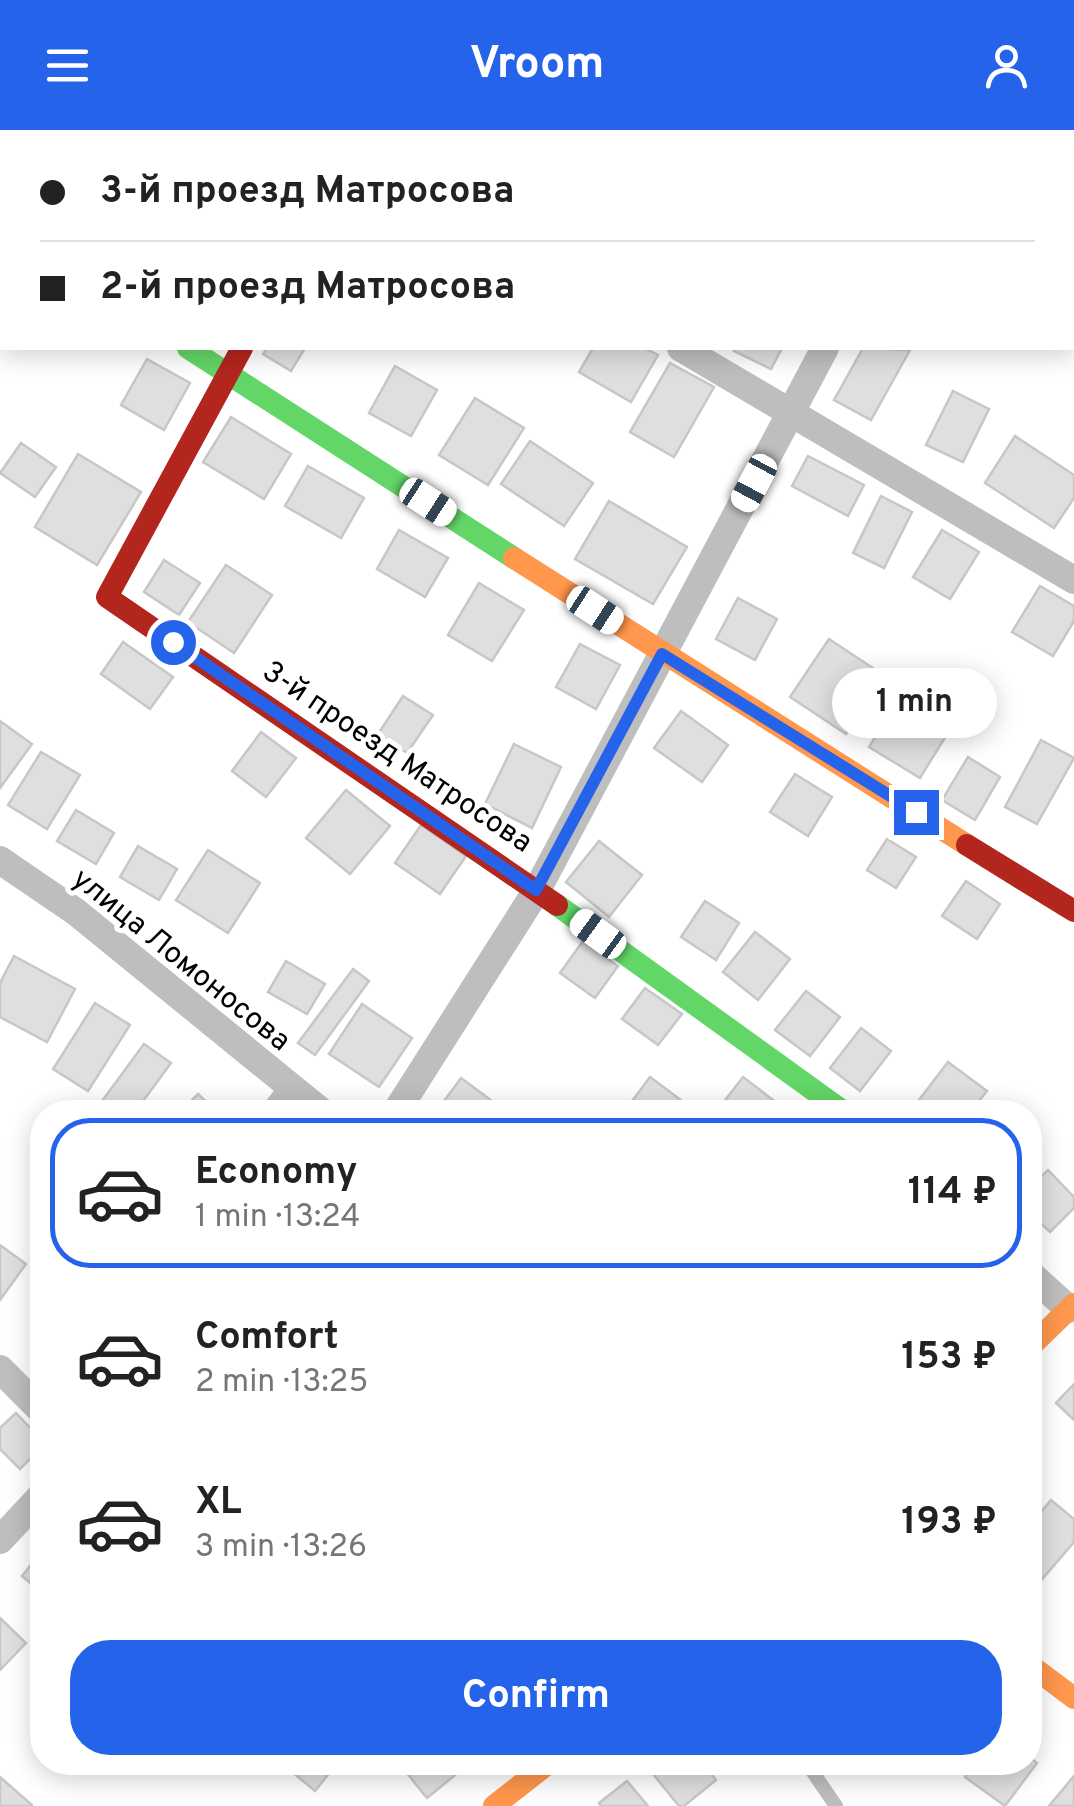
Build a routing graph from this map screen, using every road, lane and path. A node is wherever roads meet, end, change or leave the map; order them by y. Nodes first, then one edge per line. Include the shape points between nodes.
1 (191, 350) edge
2 (241, 350) edge
3 (685, 350) edge
4 (824, 350) edge
5 (228, 372) junction
6 (791, 414) junction
7 (1074, 580) edge
8 (662, 654) junction
9 (0, 860) edge
10 (536, 890) junction
11 (1074, 912) edge
12 (292, 1090) junction
13 (284, 1100) edge
14 (306, 1100) edge
15 (404, 1100) edge
16 (827, 1100) edge
17 (1042, 1283) edge
18 (1071, 1306) edge
19 (1042, 1334) edge
20 (0, 1369) edge
21 (30, 1399) edge
22 (30, 1508) edge
23 (0, 1540) edge
24 (1042, 1674) edge
25 (1074, 1698) edge
26 (533, 1775) edge
27 (815, 1775) edge
28 (494, 1806) edge
29 (836, 1806) edge

1 - 5 street
2 - 5 street
3 - 6 street
4 - 6 street
5 - 8 street
5 - 10 street, 3-й проезд Матросова via 107,597
6 - 7 street
6 - 8 street
8 - 10 street
8 - 11 street
9 - 12 street, улица Ломоносова via 76,912
10 - 15 street
10 - 16 street, 3-й проезд Матросова
12 - 13 street
12 - 14 street, улица Ломоносова
17 - 18 street
18 - 19 street
20 - 21 street
22 - 23 street
24 - 25 street
26 - 28 street
27 - 29 lane

